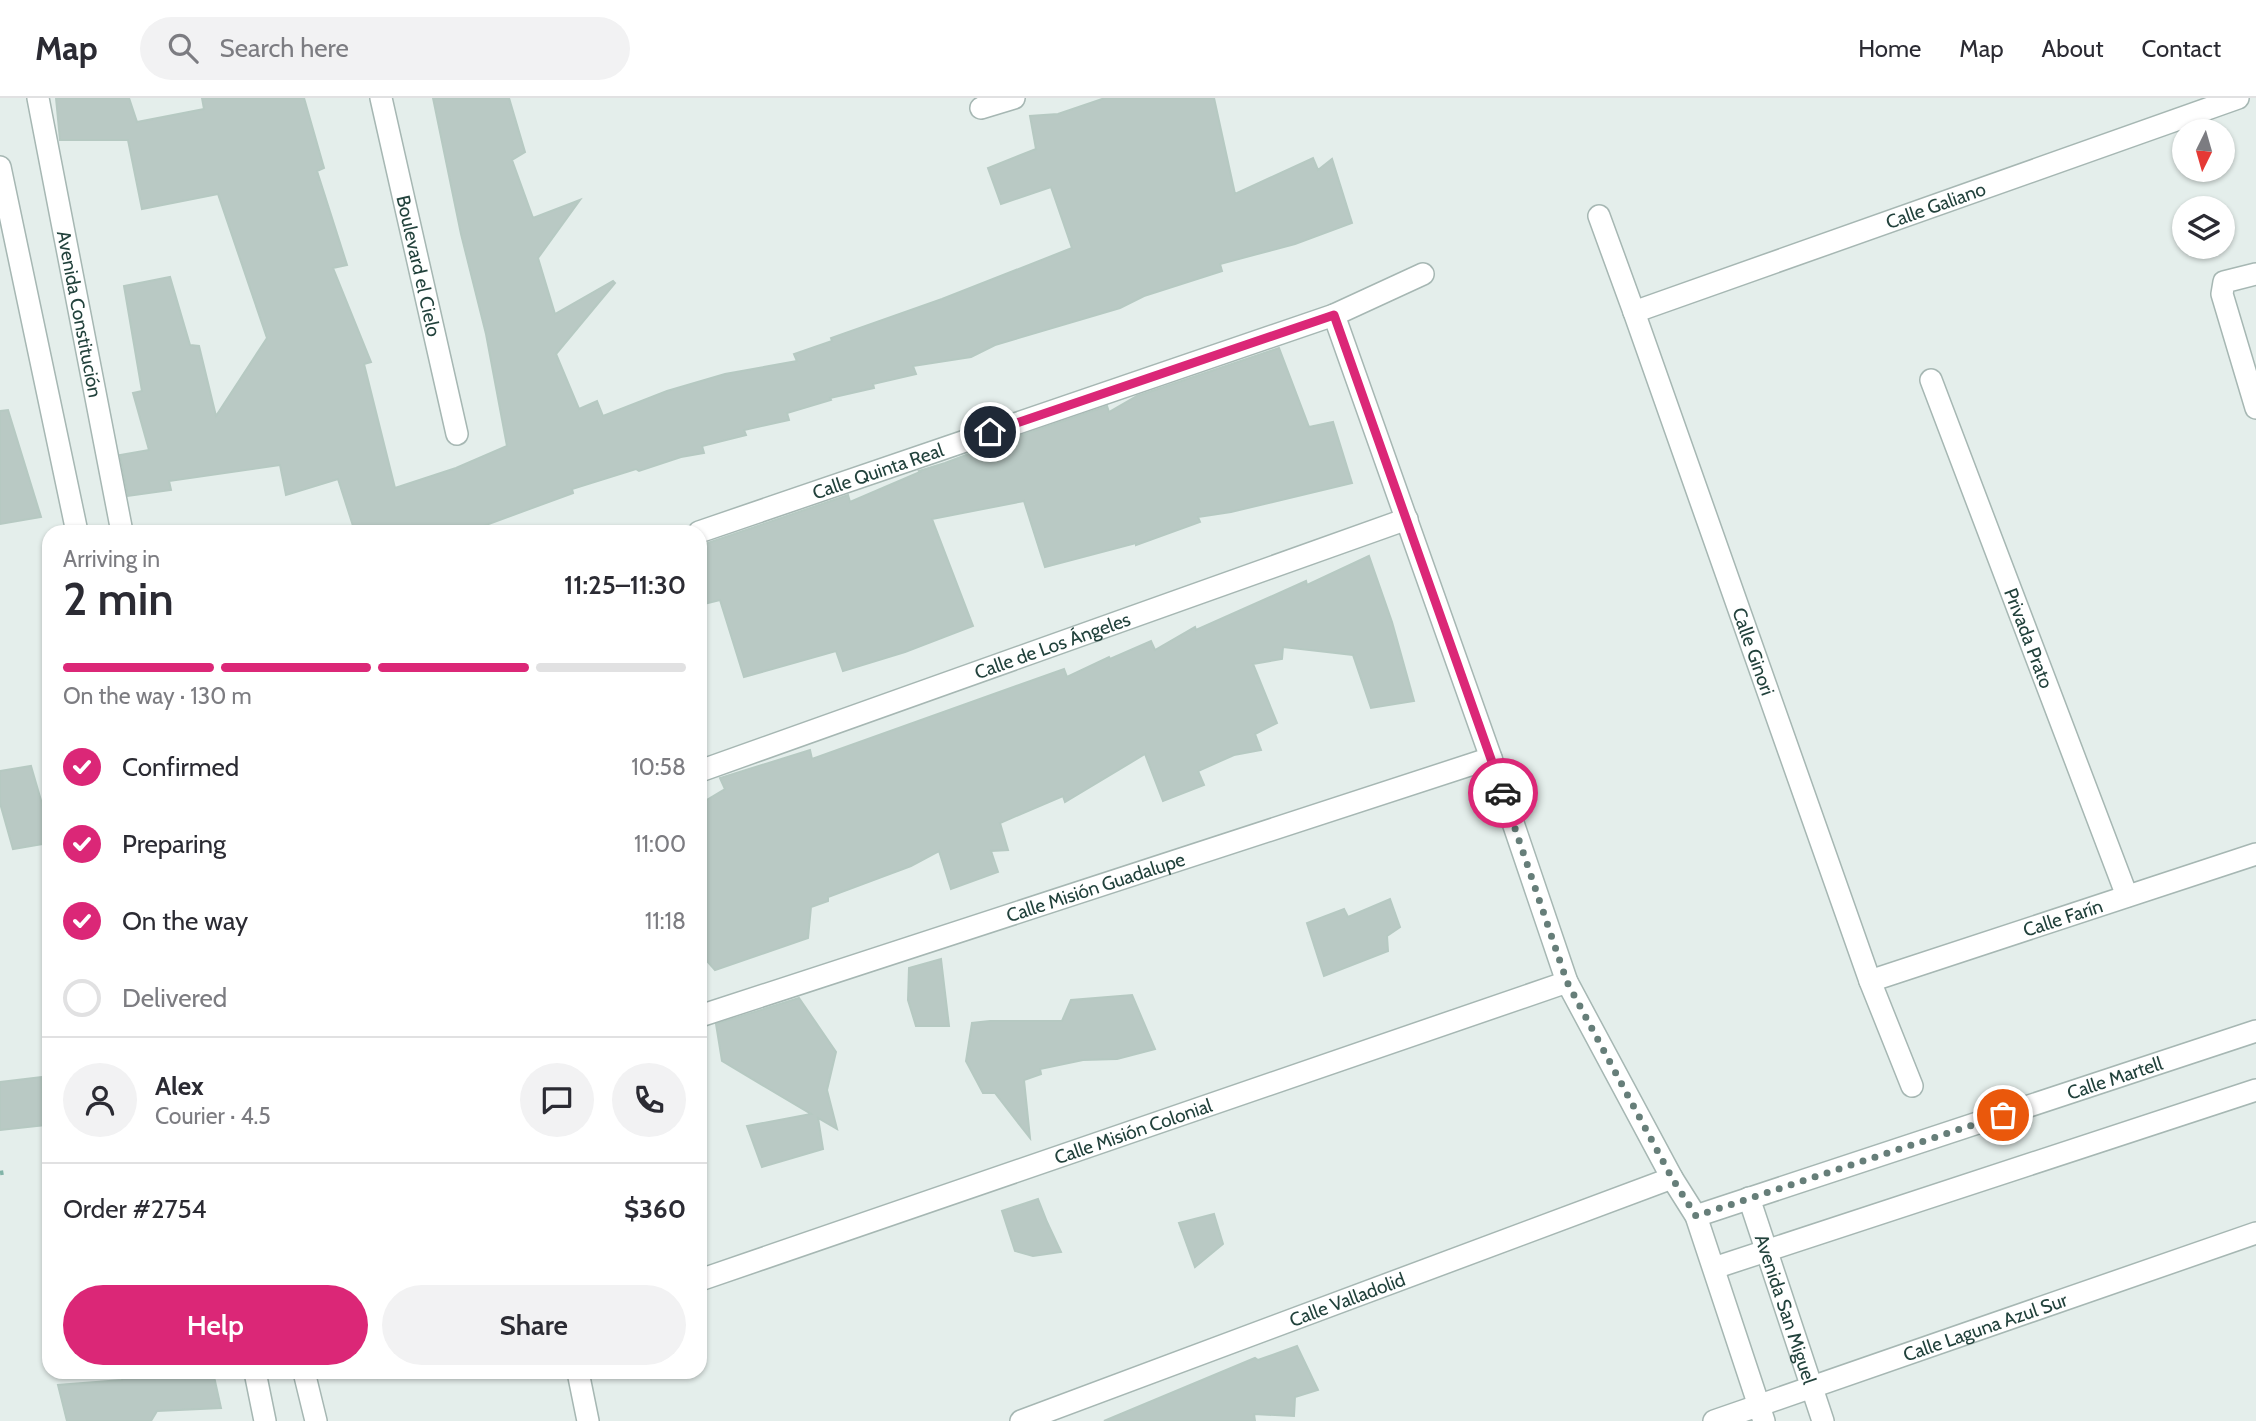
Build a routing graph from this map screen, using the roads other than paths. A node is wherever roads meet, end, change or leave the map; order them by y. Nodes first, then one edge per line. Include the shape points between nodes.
1 (38, 98) edge
2 (381, 98) edge
3 (1014, 98) edge
4 (2238, 98) edge
5 (981, 108) dead end
6 (0, 167) edge
7 (1598, 216) dead end
8 (1423, 274) dead end
9 (2256, 274) edge
10 (1634, 312) junction
11 (1334, 315) junction
12 (1931, 380) dead end
13 (2256, 408) edge
14 (457, 434) dead end
15 (1407, 519) junction
16 (76, 525) edge
17 (121, 525) edge
18 (707, 529) edge
19 (1491, 758) junction
20 (707, 769) edge
21 (2256, 854) edge
22 (2127, 897) junction
23 (1870, 981) junction
24 (1567, 982) junction
25 (707, 1014) edge
26 (2256, 1031) edge
27 (1912, 1086) dead end
28 (2256, 1090) edge
29 (1672, 1178) junction
30 (1749, 1198) junction
31 (1696, 1216) junction
32 (2256, 1233) edge
33 (1766, 1252) junction
34 (1714, 1268) junction
35 (707, 1278) edge
36 (256, 1379) edge
37 (306, 1379) edge
38 (579, 1379) edge
39 (1812, 1387) junction
40 (1761, 1413) edge
41 (265, 1421) edge
42 (316, 1421) edge
43 (588, 1421) edge
44 (1021, 1421) edge
45 (1714, 1421) edge
46 (1823, 1421) edge

1 - 17 street, Avenida Constitución
2 - 14 street, Boulevard el Cielo
3 - 5 street
4 - 10 street, Calle Galiano
6 - 16 street
7 - 10 street, Calle Ginori
8 - 11 street, Calle Quinta Real
9 - 13 street via 2224,282 2222,295
10 - 23 street, Calle Ginori
11 - 15 street
11 - 18 street, Calle Quinta Real
12 - 22 street, Privada Prato
15 - 19 street
15 - 20 street, Calle de Los Ángeles
19 - 24 street
19 - 25 street, Calle Misión Guadalupe
21 - 22 street, Calle Farín
22 - 23 street, Calle Farín
23 - 27 street, Calle Ginori
24 - 29 street
24 - 35 street, Calle Misión Colonial
26 - 30 street, Calle Martell
28 - 33 street
29 - 31 street
29 - 44 street, Calle Valladolid
30 - 31 street, Calle Martell
30 - 33 street, Avenida San Miguel
31 - 34 street
32 - 39 street, Calle Laguna Azul Sur
33 - 34 street
33 - 39 street, Avenida San Miguel
34 - 40 street
36 - 41 street
37 - 42 street
38 - 43 street
39 - 40 street, Calle Laguna Azul Sur
39 - 46 street, Avenida San Miguel
40 - 45 street, Calle Laguna Azul Sur

